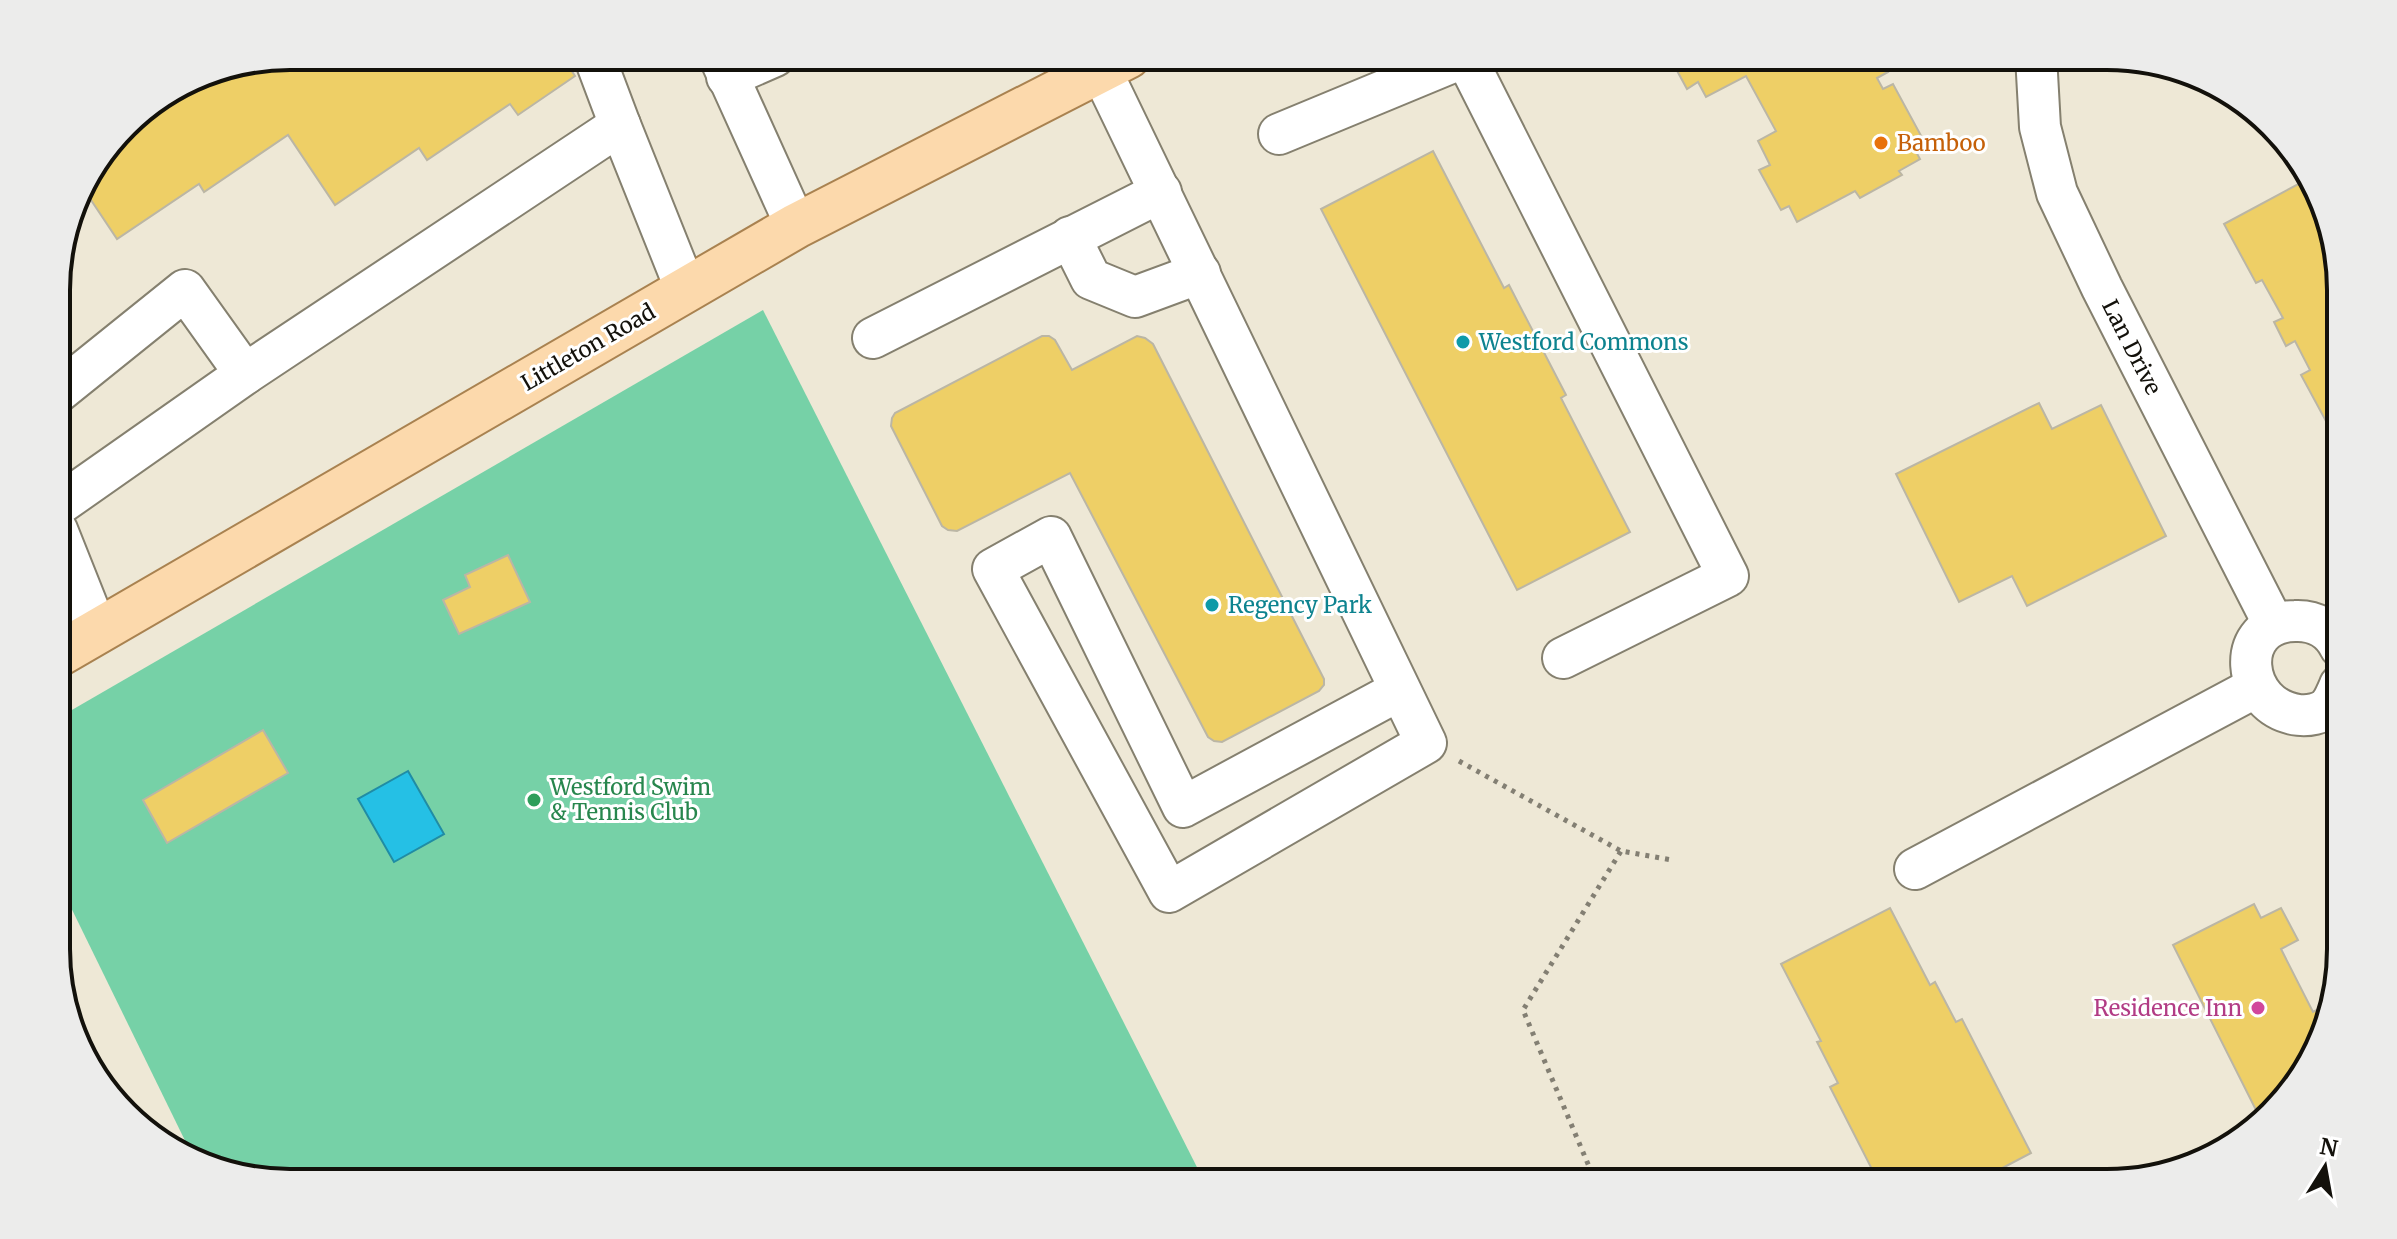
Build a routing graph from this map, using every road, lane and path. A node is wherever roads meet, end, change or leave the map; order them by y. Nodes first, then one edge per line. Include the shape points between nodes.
1 (599, 70) edge
2 (725, 70) edge
3 (1091, 70) edge
4 (1112, 70) edge
5 (1434, 70) edge
6 (1472, 70) edge
7 (2037, 70) edge
8 (620, 125) junction
9 (1279, 134) dead end
10 (1161, 192) junction
11 (796, 226) junction
12 (1070, 237) junction
13 (1200, 273) junction
14 (686, 290) junction
15 (873, 338) dead end
16 (245, 374) junction
17 (70, 383) edge
18 (70, 497) edge
19 (70, 563) edge
20 (2273, 623) junction
21 (2327, 631) edge
22 (98, 633) junction
23 (70, 648) edge
24 (1563, 658) dead end
25 (2256, 687) junction
26 (1400, 690) junction
27 (2327, 708) edge
28 (1426, 743) junction
29 (1621, 851) junction
30 (1672, 860) dead end
31 (1915, 869) dead end
32 (1590, 1169) edge

1 - 8 street
2 - 11 street
3 - 11 main road, Littleton Road
4 - 10 street
5 - 9 street
6 - 24 street via 1728,576
7 - 20 street, Lan Drive via 2040,127 2057,193
8 - 14 street
8 - 16 street
10 - 12 street
10 - 13 street
11 - 14 main road, Littleton Road
12 - 13 street via 1091,279 1135,297
12 - 15 street
13 - 26 street
14 - 22 main road, Littleton Road
16 - 17 street via 185,290
16 - 18 street
19 - 22 street
20 - 21 street via 2298,620
20 - 25 street via 2252,649
22 - 23 main road, Littleton Road
25 - 27 street via 2278,709 2301,715
25 - 31 street
26 - 28 street
26 - 28 street via 1183,807 1051,537 993,569 1169,892
28 - 29 path
29 - 30 path
29 - 32 path via 1523,1010

